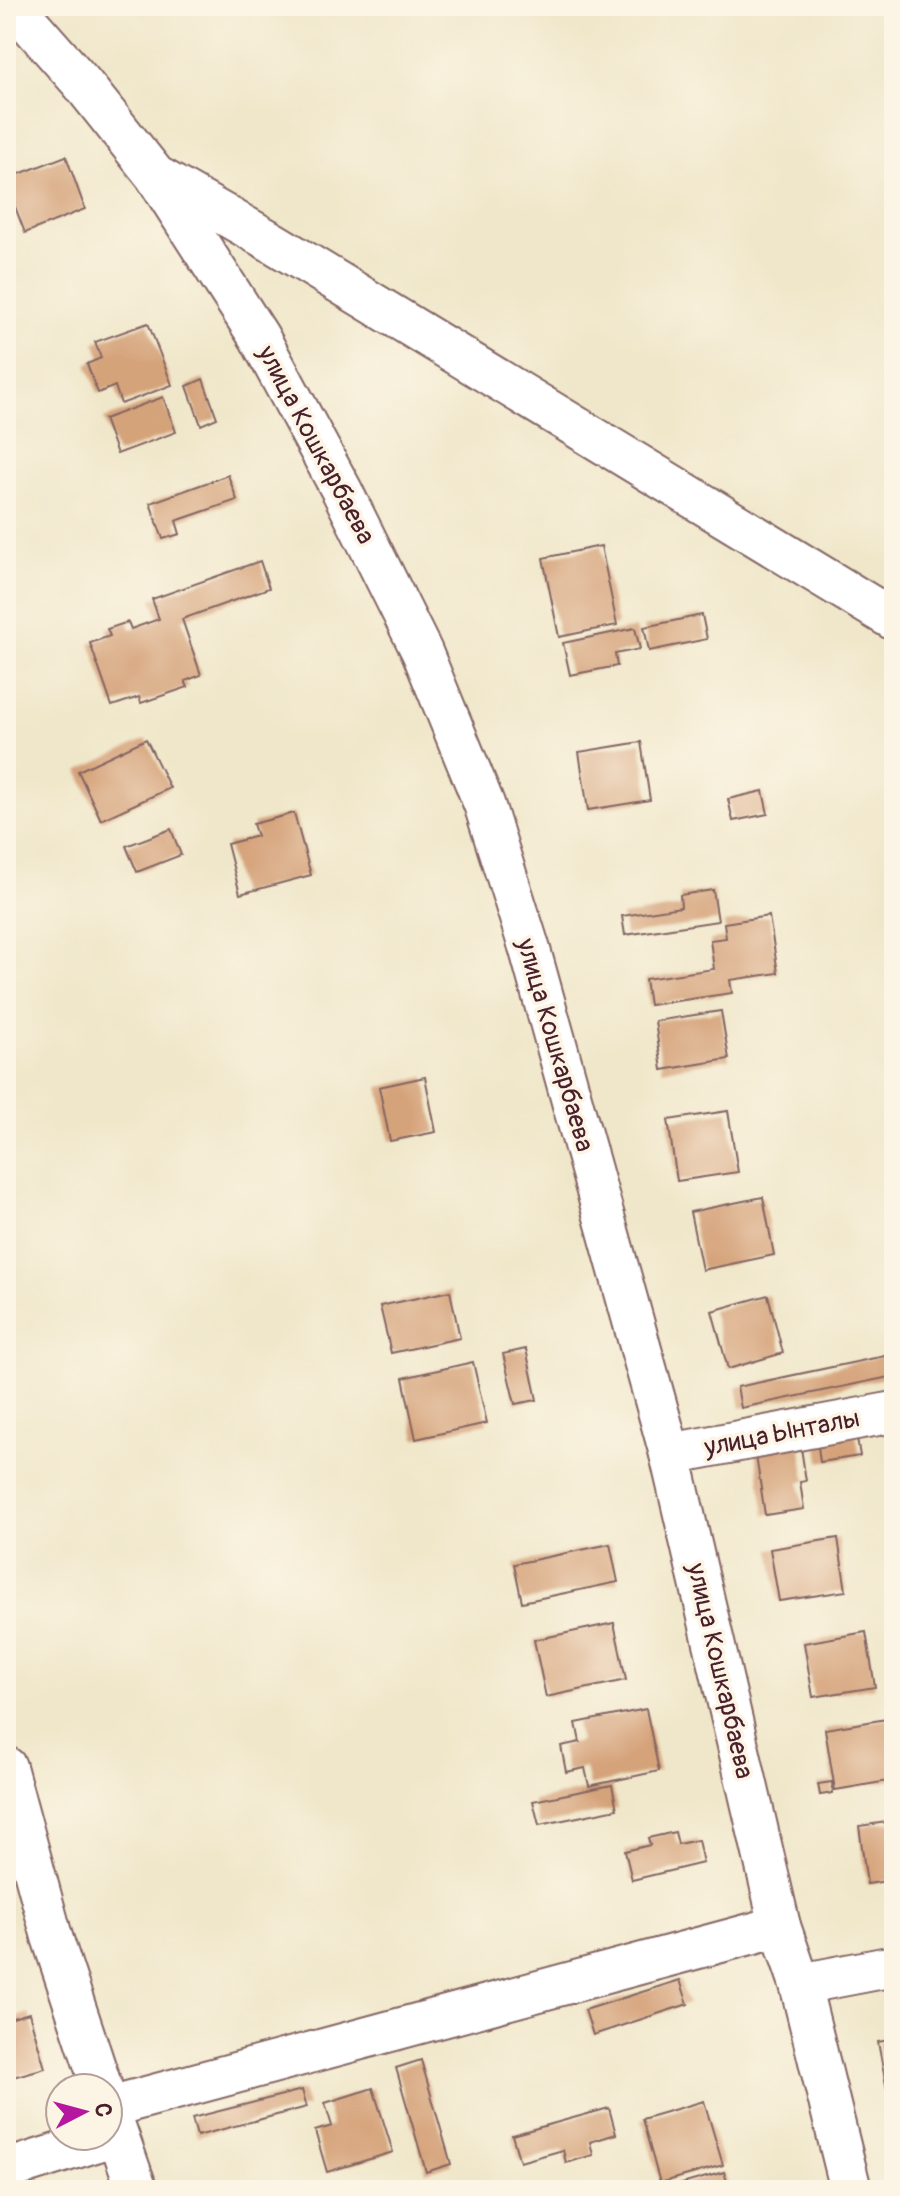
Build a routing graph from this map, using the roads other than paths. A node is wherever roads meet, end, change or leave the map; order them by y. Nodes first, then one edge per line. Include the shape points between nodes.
1 (14, 6) edge
2 (155, 175) junction
3 (894, 620) edge
4 (894, 1412) edge
5 (670, 1454) junction
6 (6, 1767) edge
7 (780, 1926) junction
8 (894, 1966) edge
9 (800, 1984) junction
10 (97, 2072) edge
11 (124, 2112) edge
12 (44, 2150) edge
13 (124, 2152) edge
14 (6, 2170) edge
15 (137, 2190) edge
16 (851, 2190) edge

1 - 2 street, улица Кошкарбаева
2 - 3 street
2 - 5 street, улица Кошкарбаева via 259,337 342,491 422,652 484,804 530,950
4 - 5 street, улица Ынталы
5 - 7 street, улица Кошкарбаева
6 - 10 street via 52,1937
7 - 9 street, улица Кошкарбаева
7 - 11 street
8 - 9 street
9 - 16 street, улица Кошкарбаева
12 - 14 street
13 - 15 street

